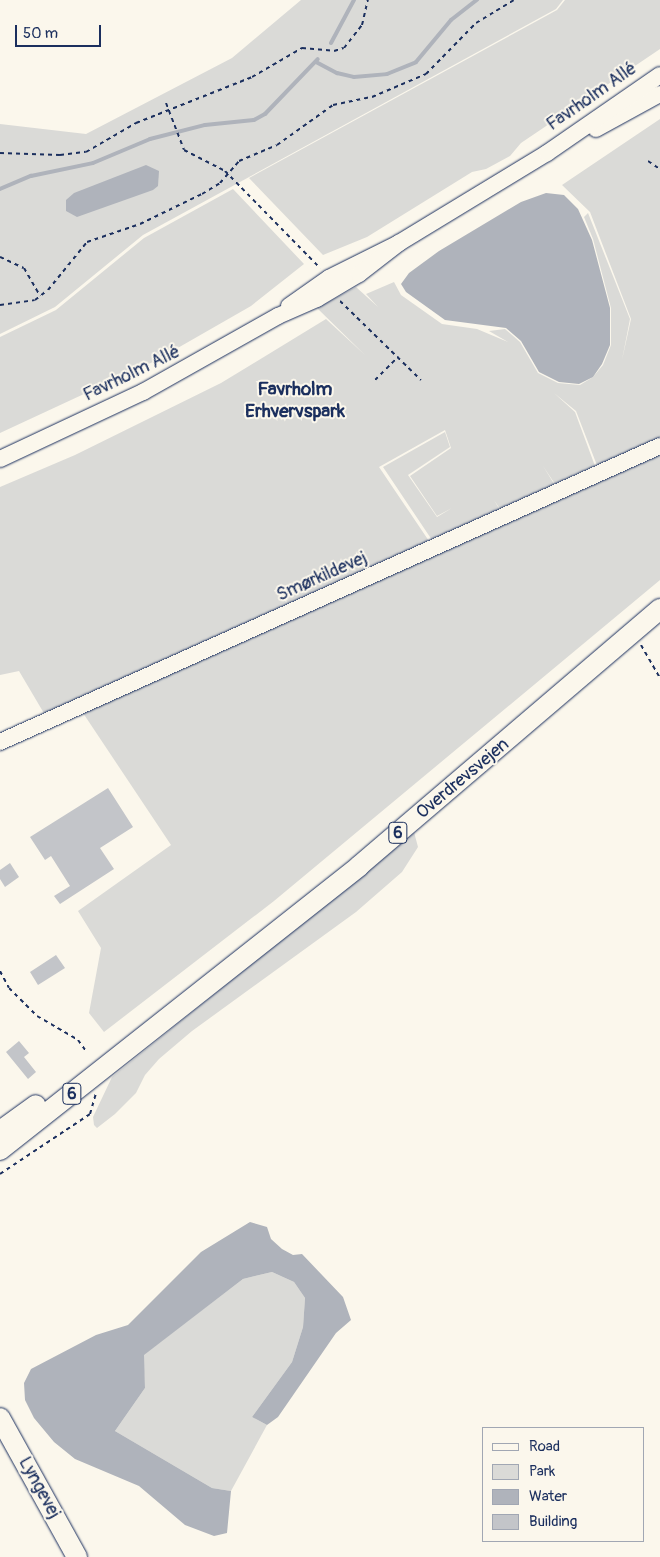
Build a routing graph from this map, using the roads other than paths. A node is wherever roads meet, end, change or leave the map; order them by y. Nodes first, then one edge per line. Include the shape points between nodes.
1 (660, 75) edge
2 (660, 94) edge
3 (546, 153) junction
4 (660, 446) edge
5 (0, 459) edge
6 (660, 609) edge
7 (0, 742) edge
8 (142, 1035) junction
9 (39, 1103) junction
10 (0, 1131) edge
11 (0, 1138) edge
12 (0, 1150) edge
13 (0, 1418) edge
14 (77, 1557) edge

1 - 3 street, Favrholm Allé
2 - 3 street, Favrholm Allé
3 - 5 street, Favrholm Allé via 168,380
4 - 7 street, Smørkildevej
6 - 8 main road, Overdrevsvejen / 6 via 359,866
8 - 9 main road, Overdrevsvejen
8 - 12 main road, Overdrevsvejen / 6 via 104,1069
9 - 10 main road, Overdrevsvejen
9 - 11 main road
13 - 14 main road, Lyngevej

